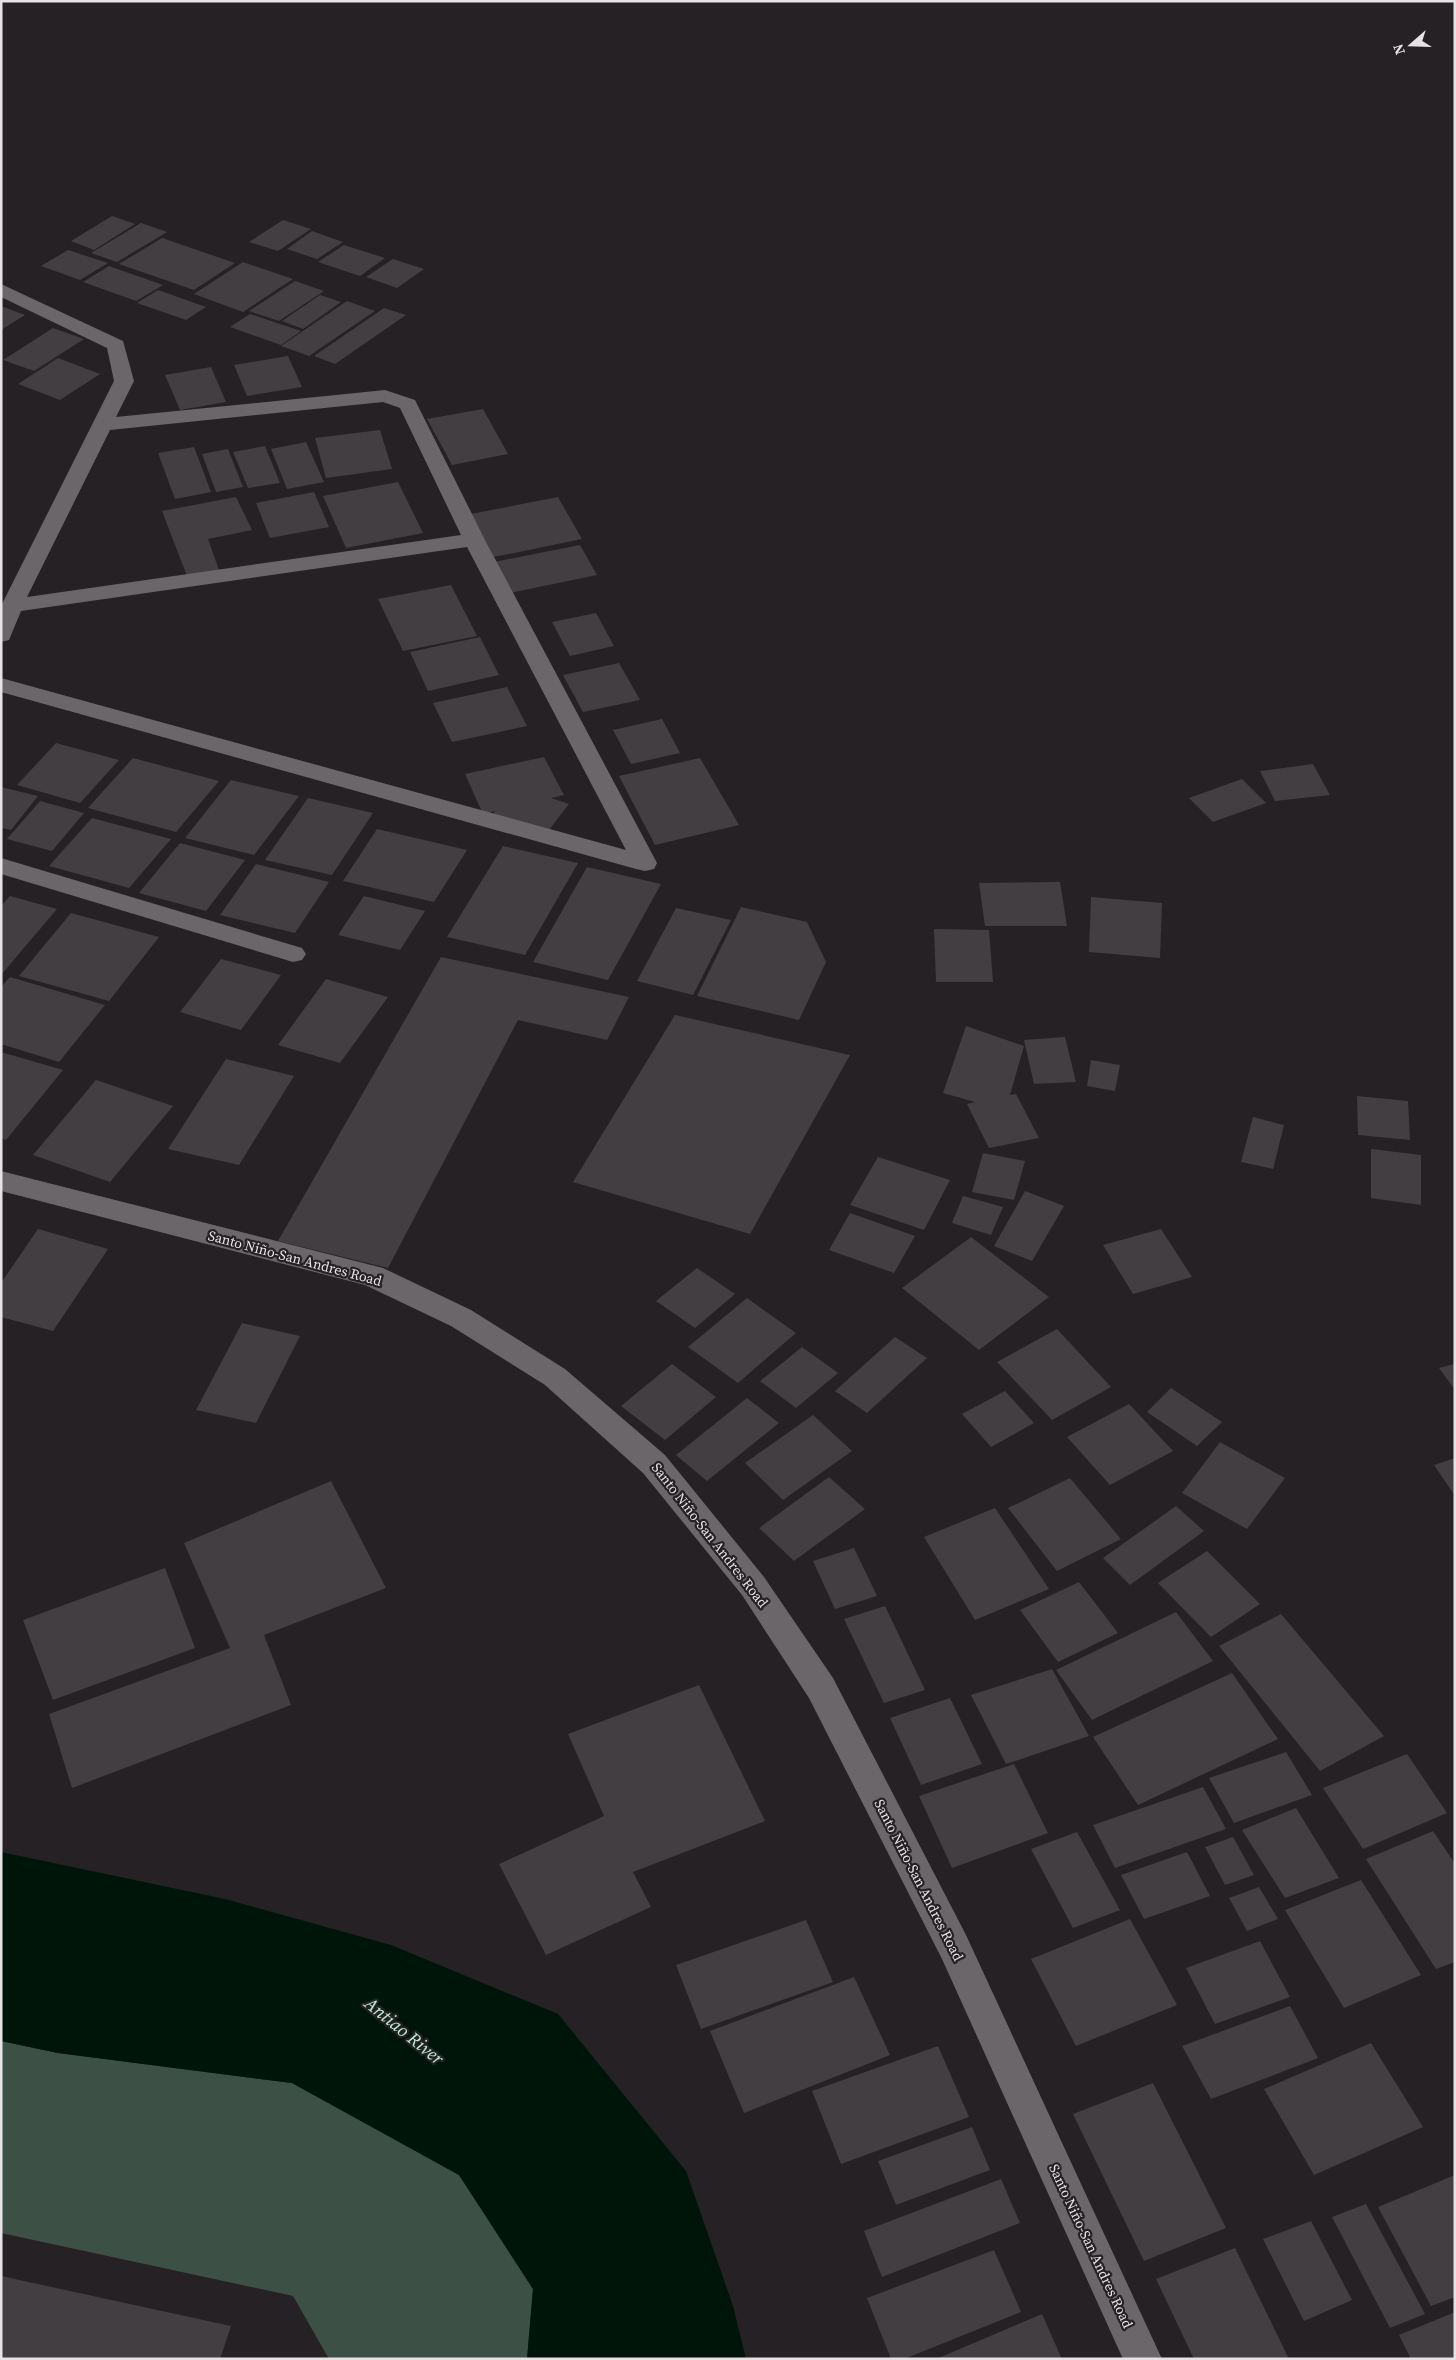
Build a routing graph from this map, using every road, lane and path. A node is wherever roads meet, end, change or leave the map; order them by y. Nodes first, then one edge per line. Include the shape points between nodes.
1 (1, 290) edge
2 (101, 425) junction
3 (474, 540) junction
4 (12, 606) junction
5 (1, 636) edge
6 (1, 685) edge
7 (1, 866) edge
8 (293, 954) dead end
9 (1, 1181) edge
10 (1143, 2359) edge

1 - 2 street via 116,345 124,381
2 - 3 street via 385,396 408,404
2 - 4 street
3 - 4 street
3 - 6 street via 645,863
4 - 5 street
7 - 8 street
9 - 10 street, Santo Niño-San Andres Road via 373,1276 461,1318 555,1377 654,1464 753,1586 821,1688 954,1947

